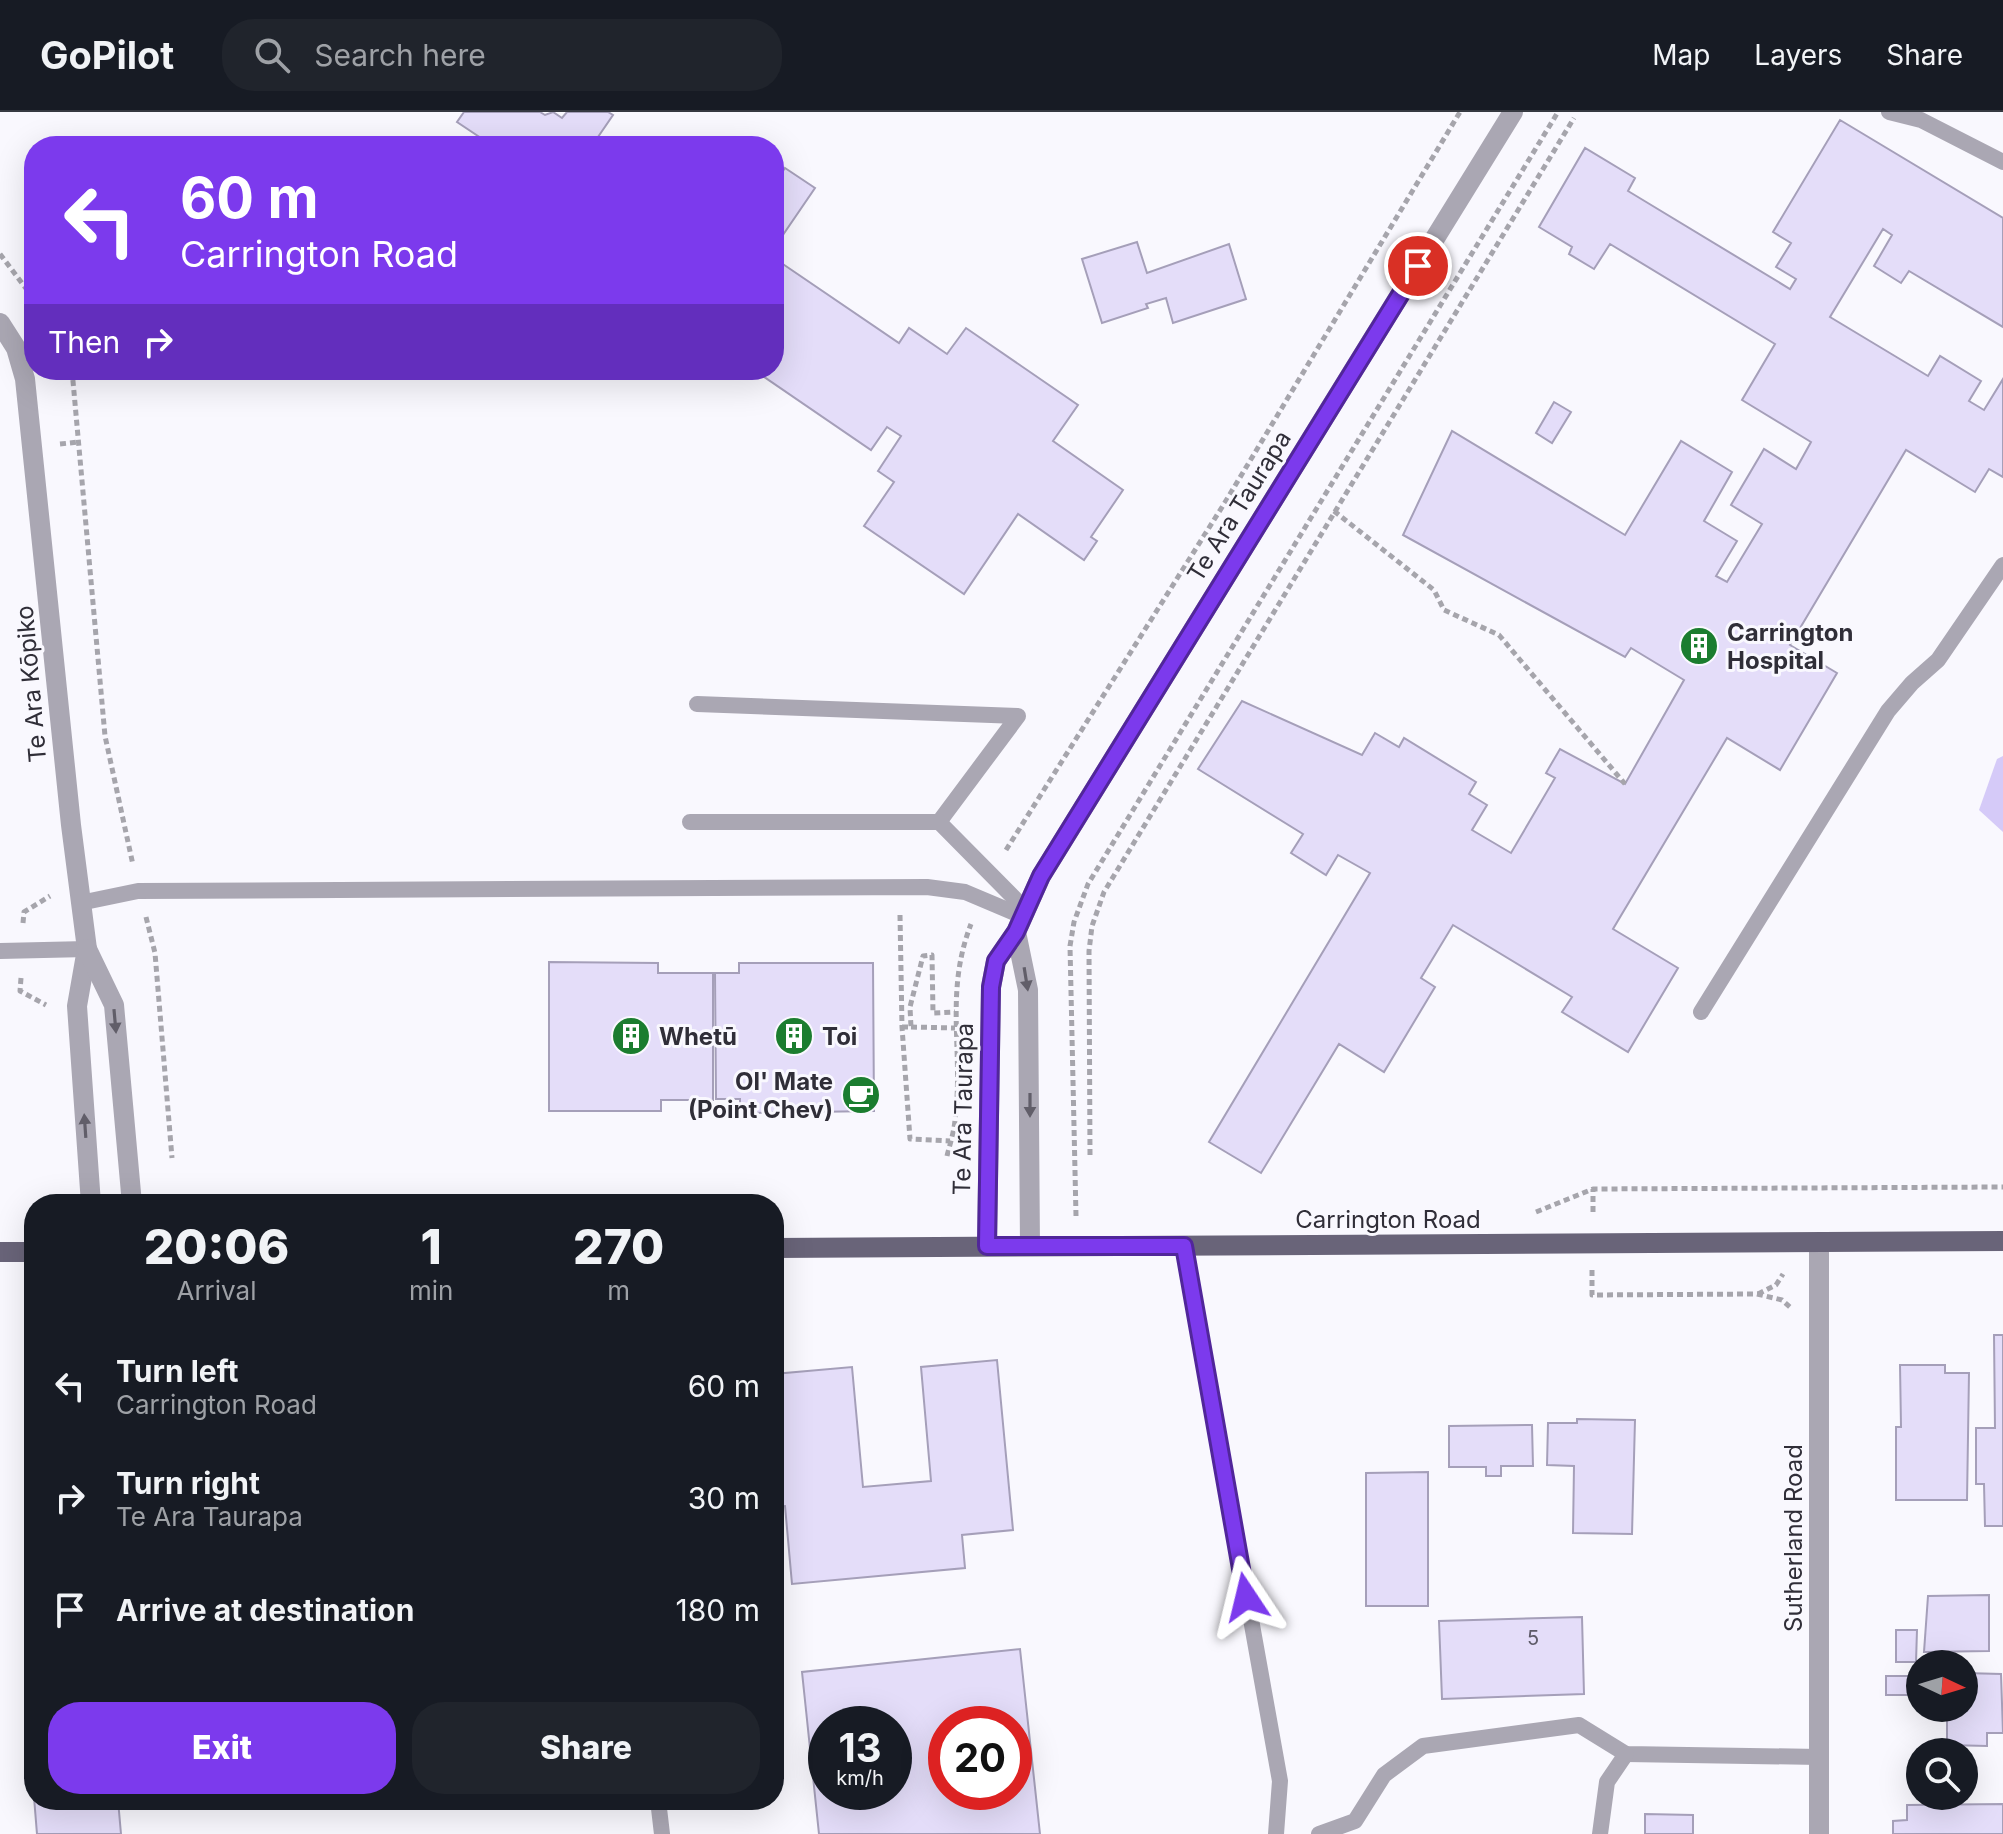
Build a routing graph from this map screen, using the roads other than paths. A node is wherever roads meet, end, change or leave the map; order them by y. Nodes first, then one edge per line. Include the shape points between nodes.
1 (1513, 112) edge
2 (1889, 112) edge
3 (2003, 162) edge
4 (0, 323) edge
5 (24, 376) edge
6 (25, 380) edge
7 (2003, 565) edge
8 (697, 704) dead end
9 (690, 822) dead end
10 (939, 822) junction
11 (80, 903) junction
12 (1021, 919) junction
13 (87, 949) junction
14 (0, 951) edge
15 (1701, 1012) dead end
16 (90, 1194) edge
17 (131, 1194) edge
18 (2003, 1241) edge
19 (1819, 1242) junction
20 (987, 1246) junction
21 (1030, 1246) junction
22 (1184, 1246) junction
23 (784, 1248) edge
24 (0, 1252) edge
25 (24, 1252) edge
26 (1626, 1754) junction
27 (1819, 1757) junction
28 (659, 1810) edge
29 (662, 1834) edge
30 (1276, 1834) edge
31 (1319, 1834) edge
32 (1600, 1834) edge
33 (1819, 1834) edge

1 - 12 street, Te Ara Taurapa via 1041,876
2 - 3 lane via 1921,120
4 - 5 street, Te Ara Kōpiko via 16,348
6 - 11 street, Te Ara Kōpiko
7 - 15 lane via 1938,660 1888,711
8 - 10 lane via 1018,716
9 - 10 lane
10 - 12 lane
11 - 12 lane via 138,891 927,887 965,892
11 - 13 street, Te Ara Kōpiko
12 - 20 street, Te Ara Taurapa via 996,961 991,987
12 -> 21 street via 1028,990
13 - 14 lane
16 -> 13 street, Te Ara Kōpiko via 77,1006
13 -> 17 street, Te Ara Kōpiko via 114,1005
18 - 19 main road, Carrington Road
19 - 22 main road, Carrington Road
19 - 27 street, Sutherland Road
20 - 21 main road, Carrington Road
20 - 23 main road, Carrington Road
21 - 22 main road, Carrington Road
22 - 30 lane via 1280,1781
24 - 25 main road
26 - 27 lane
26 - 31 lane via 1579,1725 1423,1746 1384,1775 1355,1821
26 - 32 lane via 1607,1782
27 - 33 street, Sutherland Road
28 - 29 lane

